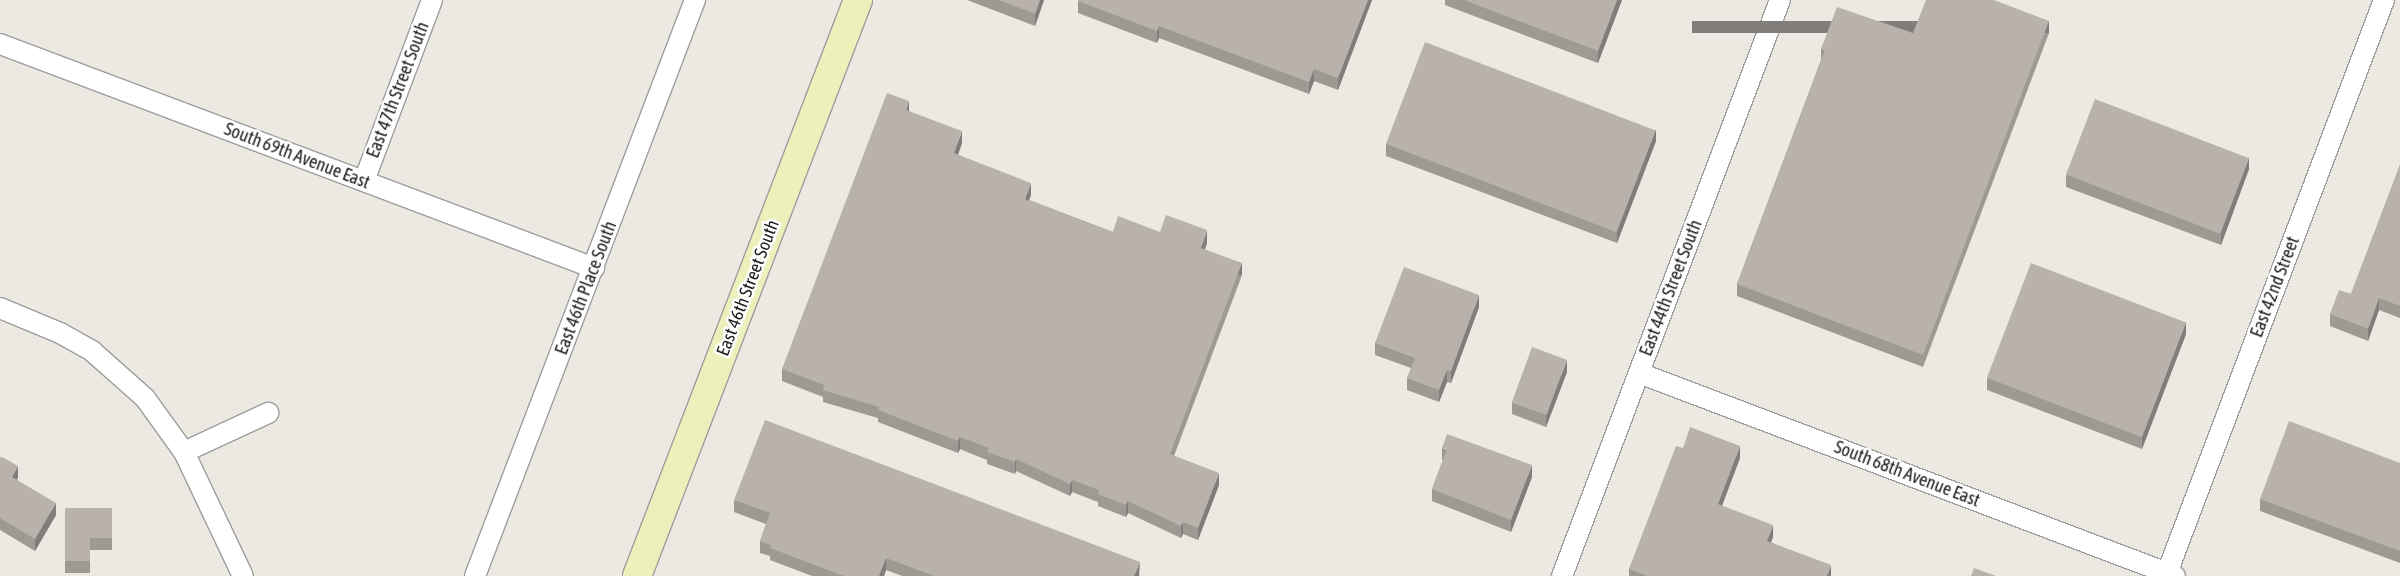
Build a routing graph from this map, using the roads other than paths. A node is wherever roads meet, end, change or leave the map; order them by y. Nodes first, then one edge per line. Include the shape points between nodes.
1 (432, 0) edge
2 (695, 0) edge
3 (858, 0) edge
4 (1780, 0) edge
5 (2384, 0) edge
6 (0, 44) edge
7 (364, 181) junction
8 (594, 268) junction
9 (0, 308) edge
10 (1639, 373) junction
11 (268, 413) dead end
12 (184, 452) junction
13 (234, 573) edge
14 (2171, 575) edge
15 (475, 576) edge
16 (637, 576) edge
17 (1562, 576) edge

1 - 7 street, East 47th Street South
2 - 8 street, East 46th Place South
3 - 16 street, East 46th Street South
4 - 10 street, East 44th Street South
5 - 14 street, East 42nd Street
6 - 7 street, South 69th Avenue East
7 - 8 street, South 69th Avenue East
8 - 15 street, East 46th Place South
9 - 12 street via 60,332 92,351 145,398
10 - 14 street, South 68th Avenue East
10 - 17 street, East 44th Street South
11 - 12 street
12 - 13 street

